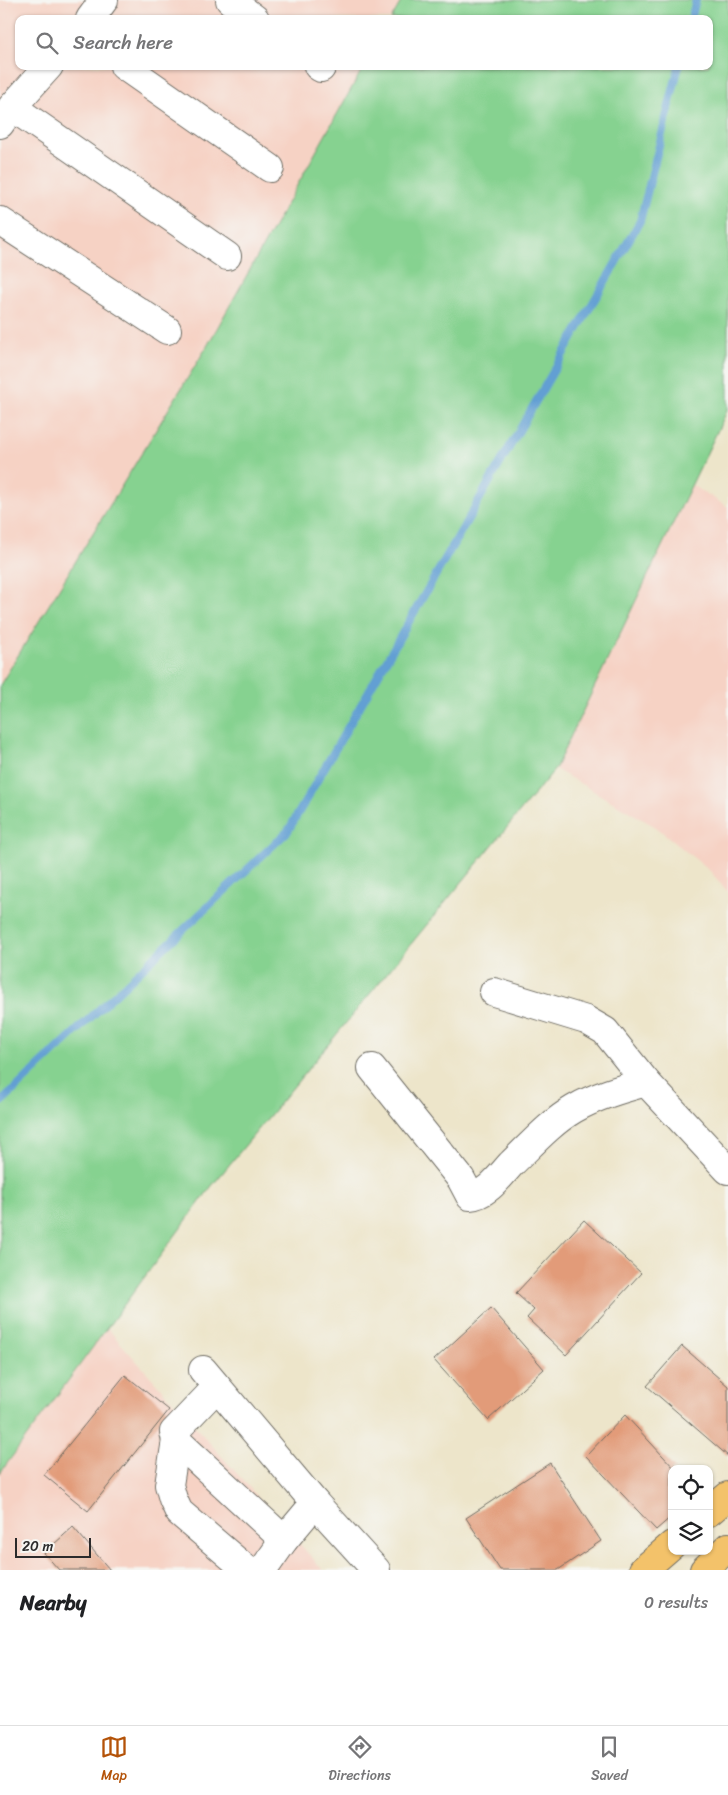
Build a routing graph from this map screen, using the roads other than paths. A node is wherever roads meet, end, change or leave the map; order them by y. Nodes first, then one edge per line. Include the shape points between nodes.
1 (104, 0) edge
2 (230, 0) edge
3 (93, 15) edge
4 (250, 15) edge
5 (46, 70) edge
6 (130, 70) edge
7 (6, 116) edge
8 (270, 168) dead end
9 (0, 221) edge
10 (228, 256) dead end
11 (167, 330) dead end
12 (494, 992) dead end
13 (372, 1068) dead end
14 (646, 1082) junction
15 (728, 1170) edge
16 (176, 1440) junction
17 (728, 1496) edge
18 (315, 1503) junction
19 (711, 1510) edge
20 (284, 1540) junction
21 (728, 1547) edge
22 (668, 1548) edge
23 (706, 1569) edge
24 (247, 1570) edge
25 (263, 1570) edge
26 (376, 1570) edge
27 (643, 1570) edge

1 - 3 street
2 - 4 street
5 - 7 street
6 - 8 street
7 - 10 street
9 - 11 street
12 - 14 street via 586,1020 605,1030
13 - 14 street via 461,1179 470,1196 476,1196 489,1187 555,1122 575,1108 616,1090
14 - 15 street
16 - 18 street via 174,1432 210,1379
16 - 20 street
16 - 24 street via 169,1485 179,1512
17 - 19 main road
18 - 20 street
18 - 26 street
20 - 25 street
21 - 23 main road
22 - 27 main road

